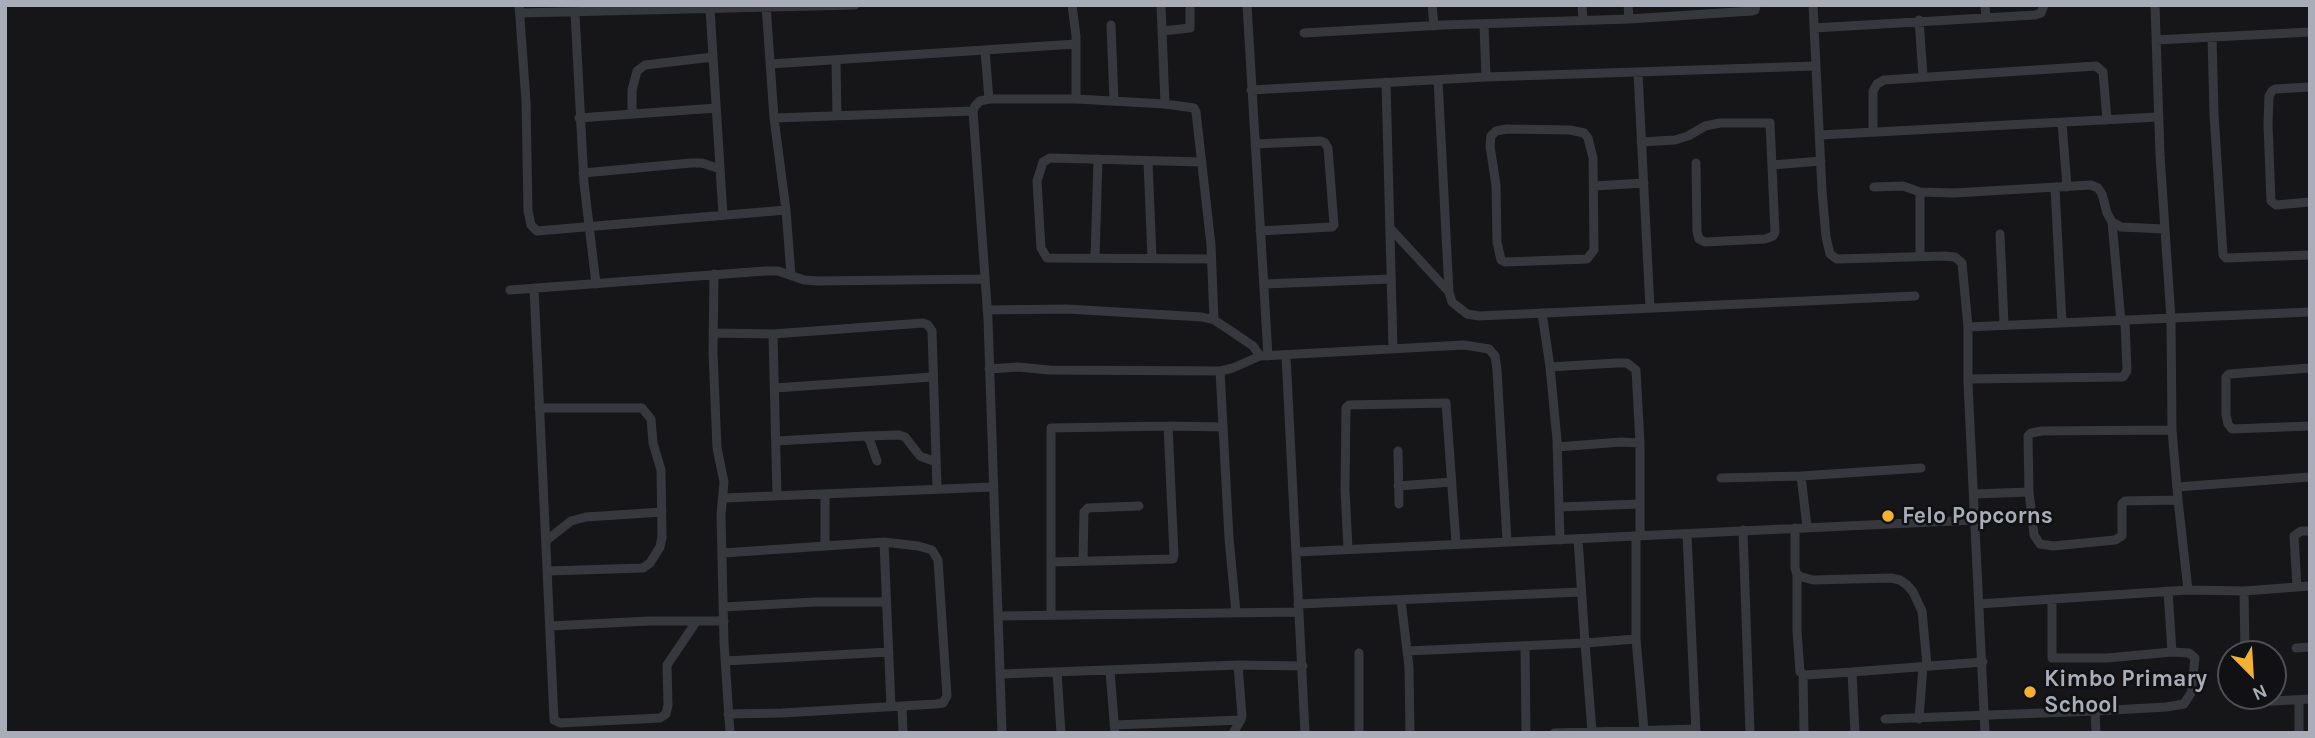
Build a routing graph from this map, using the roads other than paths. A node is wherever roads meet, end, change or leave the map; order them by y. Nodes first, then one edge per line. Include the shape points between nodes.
1 (855, 5) edge
2 (1072, 5) edge
3 (1161, 5) edge
4 (1191, 5) edge
5 (1247, 5) edge
6 (1432, 5) edge
7 (1581, 5) edge
8 (1628, 5) edge
9 (1756, 5) edge
10 (1813, 5) edge
11 (1985, 5) edge
12 (2044, 5) edge
13 (2155, 5) edge
14 (766, 7) edge
15 (520, 9) edge
16 (710, 9) junction
17 (575, 13) junction
18 (1986, 17) junction
19 (1629, 19) junction
20 (1583, 20) junction
21 (1919, 20) junction
22 (1484, 24) junction
23 (1111, 25) dead end
24 (1434, 26) junction
25 (1814, 27) junction
26 (1162, 31) junction
27 (1304, 33) dead end
28 (2310, 33) edge
29 (2212, 37) junction
30 (2156, 40) junction
31 (1076, 44) junction
32 (985, 51) junction
33 (713, 57) junction
34 (836, 61) junction
35 (770, 64) junction
36 (1815, 66) junction
37 (1638, 74) junction
38 (1923, 76) junction
39 (1486, 77) junction
40 (1438, 80) junction
41 (1386, 82) junction
42 (2310, 87) edge
43 (1251, 90) junction
44 (989, 99) junction
45 (1076, 99) junction
46 (1114, 101) junction
47 (1165, 104) junction
48 (716, 108) junction
49 (973, 111) junction
50 (632, 114) junction
51 (837, 117) junction
52 (2158, 117) junction
53 (579, 118) junction
54 (774, 118) junction
55 (2107, 120) junction
56 (2062, 123) junction
57 (1873, 132) junction
58 (1820, 135) junction
59 (1642, 142) junction
60 (1255, 144) junction
61 (1098, 159) junction
62 (1148, 161) junction
63 (1202, 162) junction
64 (1821, 162) junction
65 (1696, 163) dead end
66 (1772, 165) junction
67 (720, 169) junction
68 (583, 173) junction
69 (1644, 183) junction
70 (1594, 186) junction
71 (1874, 187) dead end
72 (2067, 187) junction
73 (2055, 188) junction
74 (1920, 192) junction
75 (2310, 202) edge
76 (786, 210) junction
77 (723, 215) junction
78 (2112, 222) junction
79 (589, 227) junction
80 (1390, 228) junction
81 (2165, 229) junction
82 (1260, 231) junction
83 (2000, 234) dead end
84 (2310, 255) edge
85 (1920, 256) junction
86 (1095, 258) junction
87 (1152, 258) junction
88 (1211, 259) junction
89 (714, 274) junction
90 (791, 275) junction
91 (985, 279) junction
92 (1391, 279) junction
93 (596, 284) junction
94 (1264, 284) junction
95 (534, 288) junction
96 (510, 290) dead end
97 (1449, 292) junction
98 (1915, 296) dead end
99 (1650, 308) junction
100 (987, 310) junction
101 (2310, 312) edge
102 (1542, 313) junction
103 (2171, 319) junction
104 (1214, 320) junction
105 (2123, 321) junction
106 (2062, 323) junction
107 (2004, 324) junction
108 (1968, 327) junction
109 (713, 334) junction
110 (773, 334) junction
111 (1393, 348) junction
112 (1286, 355) junction
113 (1264, 356) junction
114 (1550, 367) junction
115 (989, 369) junction
116 (2310, 369) edge
117 (1220, 371) junction
118 (932, 377) junction
119 (1968, 379) junction
120 (775, 388) junction
121 (539, 408) junction
122 (1168, 426) junction
123 (2310, 426) edge
124 (1223, 427) junction
125 (2172, 430) junction
126 (866, 436) junction
127 (776, 441) junction
128 (1640, 443) junction
129 (1557, 447) junction
130 (1398, 451) dead end
131 (877, 460) dead end
132 (936, 462) junction
133 (1921, 468) dead end
134 (1801, 476) junction
135 (2310, 477) edge
136 (1721, 478) dead end
137 (1452, 482) junction
138 (1398, 486) junction
139 (993, 487) junction
140 (2177, 487) junction
141 (937, 488) junction
142 (2029, 492) junction
143 (825, 494) junction
144 (1974, 494) junction
145 (777, 496) junction
146 (723, 498) junction
147 (2178, 500) junction
148 (1640, 504) junction
149 (1399, 505) dead end
150 (1139, 506) dead end
151 (1559, 507) junction
152 (662, 512) junction
153 (1974, 520) junction
154 (1807, 527) junction
155 (1795, 528) junction
156 (1743, 530) junction
157 (2310, 531) edge
158 (1688, 534) junction
159 (1638, 536) junction
160 (1578, 539) junction
161 (547, 540) junction
162 (1560, 540) junction
163 (1507, 541) junction
164 (884, 542) junction
165 (1456, 543) junction
166 (825, 546) junction
167 (1348, 549) junction
168 (1297, 552) junction
169 (723, 553) junction
170 (1083, 561) junction
171 (1052, 562) junction
172 (548, 571) junction
173 (1797, 575) junction
174 (2310, 586) edge
175 (2297, 587) junction
176 (2188, 590) junction
177 (2244, 591) junction
178 (1581, 592) junction
179 (2168, 592) junction
180 (2052, 599) junction
181 (1401, 600) junction
182 (886, 602) junction
183 (1979, 604) junction
184 (724, 607) junction
185 (1299, 608) junction
186 (1236, 613) junction
187 (1051, 615) junction
188 (999, 616) junction
189 (724, 621) junction
190 (696, 622) junction
191 (550, 626) junction
192 (1636, 639) junction
193 (2245, 640) edge
194 (1585, 643) junction
195 (1525, 646) junction
196 (2310, 647) edge
197 (2296, 648) dead end
198 (1407, 651) junction
199 (889, 652) junction
200 (2172, 652) junction
201 (1359, 653) dead end
202 (725, 661) junction
203 (1983, 662) junction
204 (1238, 665) junction
205 (1925, 666) junction
206 (1303, 667) junction
207 (1110, 671) junction
208 (1058, 672) junction
209 (1852, 672) junction
210 (1001, 674) junction
211 (1802, 674) junction
212 (2310, 699) edge
213 (2299, 700) junction
214 (2287, 701) edge
215 (902, 706) junction
216 (891, 707) junction
217 (2095, 712) junction
218 (728, 714) junction
219 (1985, 717) junction
220 (1885, 719) dead end
221 (1919, 719) junction
222 (1241, 720) junction
223 (1115, 729) edge
224 (1644, 730) junction
225 (1591, 731) edge
226 (1696, 731) edge
227 (730, 733) edge
228 (903, 733) edge
229 (1002, 733) edge
230 (1061, 733) edge
231 (1233, 733) edge
232 (1306, 733) edge
233 (1359, 733) edge
234 (1410, 733) edge
235 (1526, 733) edge
236 (1554, 733) edge
237 (1750, 733) edge
238 (1804, 733) edge
239 (1855, 733) edge
240 (1985, 733) edge
241 (2096, 733) edge
242 (2299, 733) edge

1 - 14 street
2 - 31 street
3 - 26 street
4 - 26 street via 1190,28
5 - 43 street
6 - 24 street
7 - 20 street
8 - 19 street
9 - 19 street via 1752,11
10 - 25 street
11 - 18 street
12 - 18 street via 2035,15
13 - 30 street
14 - 16 street
14 - 35 street
15 - 17 street
15 - 79 street via 531,225 537,231
16 - 17 street
16 - 33 street
17 - 53 street
18 - 21 street
19 - 20 street
20 - 22 street
21 - 25 street
21 - 38 street
22 - 24 street
22 - 39 street
23 - 46 street
24 - 27 street
25 - 36 street
26 - 47 street
28 - 29 street
29 - 30 street
29 - 84 street via 2223,255
30 - 52 street
31 - 32 street
31 - 45 street
32 - 34 street
32 - 44 street
33 - 48 street
33 - 50 street via 645,65 637,71
34 - 35 street
34 - 51 street
35 - 54 street
36 - 37 street
36 - 58 street
37 - 39 street
37 - 59 street
38 - 55 street via 2095,66 2103,72
38 - 57 street via 1877,84 1871,99
39 - 40 street
40 - 41 street
40 - 97 street
41 - 43 street
41 - 80 street
42 - 75 street via 2272,91 2268,124 2271,201 2276,205
43 - 60 street
44 - 45 street
44 - 49 street
45 - 46 street
46 - 47 street
47 - 63 street via 1194,108
48 - 50 street
48 - 67 street
49 - 51 street
49 - 91 street
50 - 53 street
51 - 54 street
52 - 55 street
52 - 81 street
53 - 68 street
54 - 76 street
55 - 56 street
56 - 57 street
56 - 72 street
57 - 58 street
58 - 64 street
59 - 66 street via 1675,140 1712,124 1768,123
59 - 69 street
60 - 82 street
60 - 82 street via 1325,143 1334,225
61 - 62 street
61 - 86 street
61 - 86 street via 1050,158 1043,162 1037,181 1041,247 1047,258
62 - 63 street
62 - 87 street
63 - 88 street
64 - 66 street
64 - 85 street via 1830,254 1837,259
65 - 66 street via 1697,232 1705,242 1773,236
67 - 68 street via 691,163
67 - 77 street
68 - 79 street
69 - 70 street
69 - 99 street
70 - 70 street via 1594,250 1587,259 1501,260 1490,146 1496,131 1584,133 1590,141
71 - 74 street via 1902,186
72 - 73 street
72 - 78 street via 2098,188
73 - 74 street
73 - 106 street
74 - 85 street
76 - 77 street
76 - 90 street
77 - 79 street
78 - 81 street via 2121,227
78 - 105 street
79 - 93 street
80 - 92 street
80 - 97 street
81 - 103 street
82 - 94 street
83 - 107 street
85 - 108 street via 1955,257 1962,262
86 - 87 street
87 - 88 street
88 - 104 street
89 - 90 street via 765,271
89 - 93 street
89 - 109 street
90 - 91 street via 818,281
91 - 100 street
92 - 94 street
92 - 111 street
93 - 95 street
94 - 113 street
95 - 96 street
95 - 121 street
97 - 102 street via 1452,302 1467,314
98 - 99 street
99 - 102 street
100 - 104 street via 1067,309
100 - 115 street
101 - 103 street
102 - 114 street
103 - 105 street
103 - 125 street
104 - 113 street
105 - 106 street
105 - 119 street via 2127,371 2123,377
106 - 107 street
107 - 108 street
108 - 119 street
109 - 110 street
109 - 146 street
110 - 118 street via 923,323 932,331
110 - 120 street
111 - 112 street
111 - 163 street via 1464,345 1489,349 1494,356
112 - 113 street
112 - 168 street
113 - 117 street
114 - 128 street via 1632,365 1637,376
114 - 129 street
115 - 117 street
115 - 139 street
116 - 123 street via 2229,374 2226,383 2232,429
117 - 124 street
118 - 120 street
118 - 132 street
119 - 144 street
120 - 127 street
121 - 152 street via 642,408 651,419
121 - 161 street
122 - 124 street
122 - 170 street via 1173,559
122 - 171 street via 1051,428
124 - 186 street
125 - 140 street
125 - 142 street via 2031,433
126 - 127 street
126 - 131 street
126 - 132 street via 905,437 920,456
127 - 145 street
128 - 129 street
128 - 148 street
129 - 151 street
130 - 138 street
132 - 141 street
133 - 134 street
134 - 136 street
134 - 154 street
135 - 140 street
137 - 138 street
137 - 165 street
137 - 167 street via 1446,403 1347,406
138 - 149 street
139 - 141 street
139 - 188 street
140 - 147 street
141 - 143 street
142 - 144 street
142 - 147 street via 2034,535 2045,545 2115,540 2122,536 2125,501
143 - 145 street
143 - 166 street
144 - 153 street
145 - 146 street
146 - 169 street
147 - 176 street
148 - 151 street
148 - 159 street
150 - 170 street via 1088,508 1084,512
151 - 162 street
152 - 161 street via 586,517 571,521
152 - 172 street via 660,547 643,568
153 - 154 street
153 - 183 street
154 - 155 street
155 - 156 street
155 - 173 street
156 - 158 street
156 - 237 street
157 - 175 street via 2294,536
158 - 159 street
158 - 226 street
159 - 160 street
159 - 192 street
160 - 162 street
160 - 178 street
161 - 172 street
162 - 163 street
163 - 165 street
164 - 166 street
164 - 182 street
164 - 215 street via 932,550 938,560 947,696 936,705
165 - 167 street
166 - 169 street
167 - 168 street
168 - 185 street
169 - 184 street
170 - 171 street
171 - 187 street
172 - 191 street
173 - 205 street via 1813,580 1900,580 1913,592 1922,611
173 - 211 street
174 - 175 street
175 - 177 street
176 - 177 street
176 - 179 street
177 - 193 street
178 - 181 street
178 - 194 street
179 - 180 street
179 - 200 street
180 - 183 street
180 - 200 street via 2052,659
181 - 185 street
181 - 198 street
182 - 184 street
182 - 199 street
183 - 203 street
184 - 189 street
185 - 186 street
185 - 206 street
186 - 187 street
187 - 188 street
188 - 210 street
189 - 190 street
189 - 202 street
190 - 191 street
190 - 191 street via 667,665 666,714 646,720 560,723 554,720
192 - 194 street
192 - 224 street
194 - 195 street
194 - 225 street
195 - 198 street
195 - 235 street
196 - 197 street
198 - 234 street
199 - 202 street
199 - 216 street
200 - 217 street via 2195,658 2191,693 2184,704
201 - 233 street
202 - 218 street
203 - 205 street
203 - 219 street
204 - 206 street
204 - 207 street
204 - 222 street
205 - 209 street
205 - 221 street
206 - 232 street
207 - 208 street
207 - 223 street
208 - 210 street
208 - 230 street
209 - 211 street
209 - 239 street
210 - 229 street
211 - 238 street
212 - 213 street
213 - 214 street
213 - 242 street
215 - 216 street
215 - 228 street
216 - 218 street
217 - 219 street
217 - 241 street
218 - 227 street
219 - 221 street
219 - 240 street
220 - 221 street
222 - 223 street
222 - 231 street
224 - 225 street
224 - 226 street
225 - 236 street

